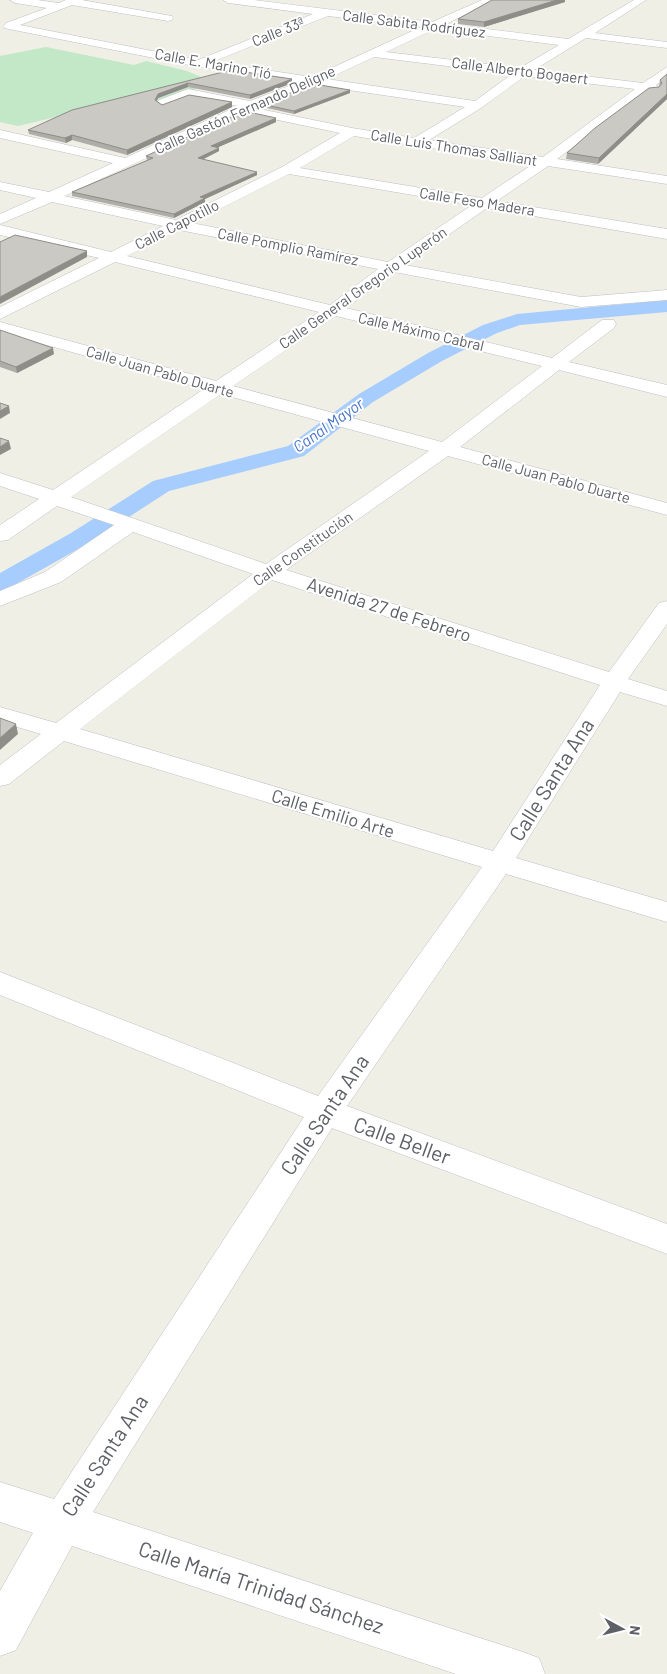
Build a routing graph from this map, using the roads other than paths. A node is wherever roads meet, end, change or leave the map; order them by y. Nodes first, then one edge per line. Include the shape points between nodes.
1 (15, 0) edge
2 (228, 0) edge
3 (490, 0) edge
4 (641, 0) edge
5 (69, 3) edge
6 (350, 3) dead end
7 (328, 12) junction
8 (168, 18) dead end
9 (431, 26) junction
10 (4, 28) edge
11 (585, 35) junction
12 (571, 43) junction
13 (667, 45) edge
14 (374, 54) junction
15 (199, 64) junction
16 (524, 71) junction
17 (667, 71) edge
18 (313, 81) junction
19 (643, 87) junction
20 (667, 90) edge
21 (163, 103) edge
22 (477, 105) junction
23 (247, 107) junction
24 (352, 132) junction
25 (0, 134) edge
26 (418, 142) junction
27 (126, 162) junction
28 (545, 162) junction
29 (287, 170) junction
30 (667, 180) edge
31 (0, 186) edge
32 (52, 196) junction
33 (484, 202) junction
34 (0, 220) edge
35 (178, 224) junction
36 (0, 230) edge
37 (667, 234) edge
38 (110, 258) junction
39 (392, 267) junction
40 (667, 295) edge
41 (332, 311) junction
42 (0, 314) edge
43 (608, 324) dead end
44 (0, 327) edge
45 (556, 364) junction
46 (219, 389) junction
47 (667, 391) edge
48 (446, 448) junction
49 (0, 479) edge
50 (53, 498) junction
51 (667, 509) edge
52 (127, 523) junction
53 (0, 535) edge
54 (269, 572) junction
55 (0, 599) edge
56 (667, 608) edge
57 (614, 682) junction
58 (667, 699) edge
59 (0, 714) edge
60 (60, 732) junction
61 (0, 778) edge
62 (499, 863) junction
63 (667, 912) edge
64 (0, 983) edge
65 (325, 1112) junction
66 (667, 1239) edge
67 (0, 1502) edge
68 (63, 1522) junction
69 (0, 1634) edge
70 (522, 1674) edge

1 - 5 street
2 - 7 street, Calle Sabita Rodríguez
3 - 9 street, Calle Gastón Fernando Deligne
4 - 11 street
5 - 8 street
5 - 10 street
6 - 7 street, Calle 33ª
7 - 9 street, Calle Sabita Rodríguez
7 - 15 street, Calle 33ª
9 - 12 street, Calle Sabita Rodríguez
9 - 14 street, Calle Gastón Fernando Deligne
10 - 15 street, Calle E. Marino Tió
11 - 12 street
11 - 13 street
12 - 16 street
14 - 16 street, Calle Alberto Bogaert
14 - 18 street, Calle Gastón Fernando Deligne
15 - 18 street, Calle E. Marino Tió
16 - 19 street, Calle Alberto Bogaert
16 - 22 street
17 - 19 street, Calle General Gregorio Luperón
18 - 22 street, Calle E. Marino Tió
18 - 23 street, Calle Gastón Fernando Deligne
19 - 20 street, Calle Alberto Bogaert
19 - 28 street, Calle General Gregorio Luperón
21 - 23 street, Calle Luis Thomas Salliant via 188,93
22 - 26 street
23 - 24 street, Calle Luis Thomas Salliant via 297,122
23 - 27 street, Calle Gastón Fernando Deligne
24 - 26 street, Calle Luis Thomas Salliant
24 - 29 street, Calle Capotillo
25 - 27 street
26 - 28 street, Calle Luis Thomas Salliant
27 - 32 street, Calle Gastón Fernando Deligne
28 - 30 street, Calle Luis Thomas Salliant
28 - 33 street, Calle General Gregorio Luperón
29 - 33 street, Calle Feso Madera
29 - 35 street, Calle Capotillo
31 - 32 street, Calle Pomplio Ramírez
32 - 34 street, Calle Gastón Fernando Deligne
32 - 35 street, Calle Pomplio Ramírez
33 - 37 street, Calle Feso Madera
33 - 39 street, Calle General Gregorio Luperón
35 - 38 street, Calle Capotillo
35 - 39 street, Calle Pomplio Ramírez
36 - 38 street, Calle Máximo Cabral
38 - 41 street, Calle Máximo Cabral
38 - 42 street, Calle Capotillo
39 - 40 street, Calle Pomplio Ramírez via 581,302
39 - 41 street, Calle General Gregorio Luperón
41 - 45 street, Calle Máximo Cabral
41 - 46 street, Calle General Gregorio Luperón
43 - 45 street, Calle Constitución
44 - 46 street, Calle Juan Pablo Duarte
45 - 47 street, Calle Máximo Cabral
45 - 48 street, Calle Constitución
46 - 48 street, Calle Juan Pablo Duarte
46 - 50 street, Calle General Gregorio Luperón
48 - 51 street, Calle Juan Pablo Duarte
48 - 54 street, Calle Constitución
49 - 50 street, Avenida 27 de Febrero
50 - 52 street, Avenida 27 de Febrero
50 - 53 street
52 - 54 street, Avenida 27 de Febrero
52 - 55 street via 53,577
54 - 57 street, Avenida 27 de Febrero
54 - 60 street, Calle Constitución
56 - 57 street, Calle Santa Ana
57 - 58 street, Avenida 27 de Febrero
57 - 62 street, Calle Santa Ana
59 - 60 street, Calle Emilio Arte
60 - 61 street, Calle Constitución
60 - 62 street, Calle Emilio Arte
62 - 63 street, Calle Emilio Arte
62 - 65 street, Calle Santa Ana
64 - 65 street, Calle Beller
65 - 66 street, Calle Beller
65 - 68 street, Calle Santa Ana
67 - 68 street, Calle María Trinidad Sánchez
68 - 69 street, Calle Santa Ana
68 - 70 street, Calle María Trinidad Sánchez

